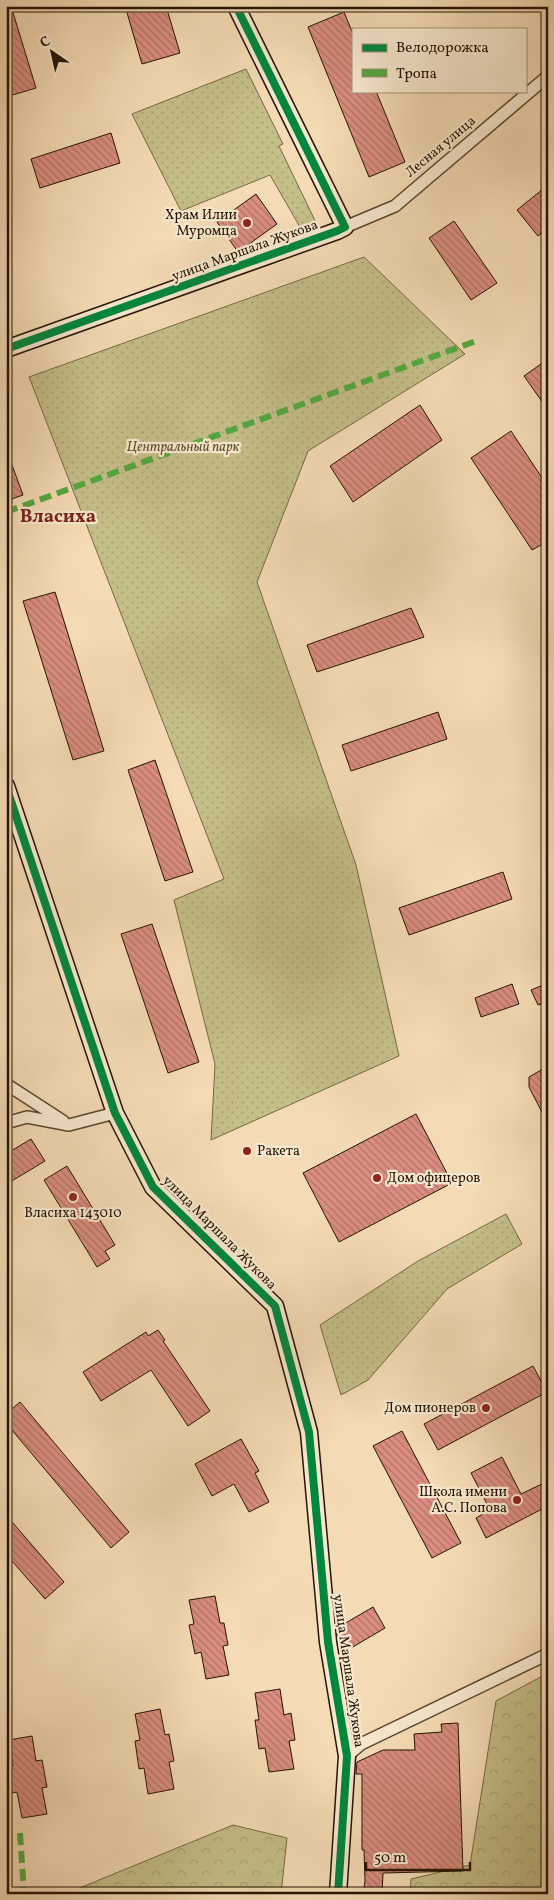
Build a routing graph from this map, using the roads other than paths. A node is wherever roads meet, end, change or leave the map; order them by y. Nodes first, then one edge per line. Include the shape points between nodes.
1 (236, 6) edge
2 (548, 76) edge
3 (345, 226) junction
4 (6, 349) edge
5 (6, 786) edge
6 (6, 1084) edge
7 (115, 1113) junction
8 (6, 1123) edge
9 (69, 1125) junction
10 (548, 1654) edge
11 (347, 1756) junction
12 (338, 1894) edge

1 - 3 street
2 - 3 street, Лесная улица via 396,206
3 - 4 street, улица Маршала Жукова
5 - 7 street, улица Маршала Жукова
6 - 9 street
7 - 9 street
7 - 11 street, улица Маршала Жукова via 153,1187 275,1306 309,1432 328,1642
8 - 9 street via 27,1117
10 - 11 street via 361,1744
11 - 12 street, улица Маршала Жукова

